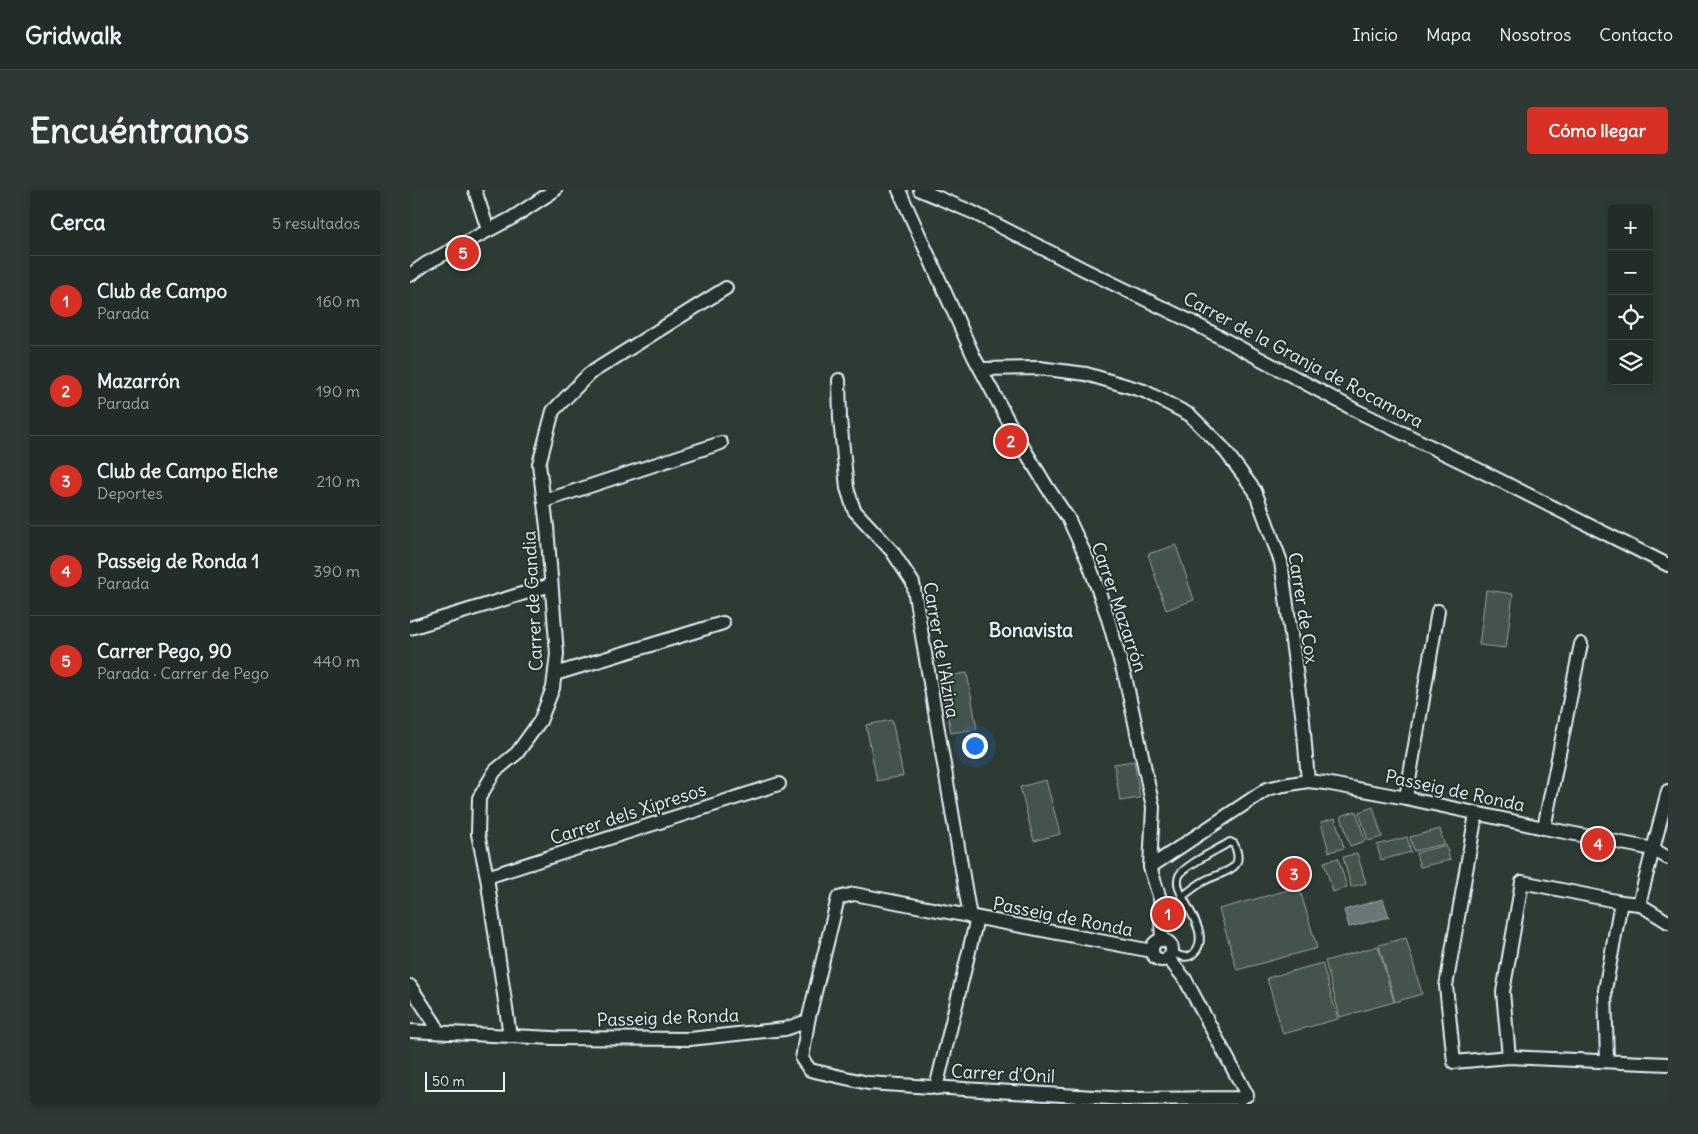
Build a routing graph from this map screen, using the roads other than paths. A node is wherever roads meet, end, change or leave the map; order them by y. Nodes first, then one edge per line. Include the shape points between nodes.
1 (475, 190) edge
2 (555, 190) edge
3 (899, 190) edge
4 (920, 190) edge
5 (488, 230) junction
6 (410, 276) edge
7 (726, 288) dead end
8 (982, 369) junction
9 (840, 380) dead end
10 (721, 442) dead end
11 (544, 501) junction
12 (1668, 565) edge
13 (551, 585) junction
14 (1438, 611) dead end
15 (722, 624) dead end
16 (410, 628) edge
17 (1581, 644) dead end
18 (555, 674) junction
19 (1308, 781) junction
20 (779, 784) dead end
21 (1668, 791) edge
22 (1406, 798) junction
23 (1476, 814) junction
24 (1544, 828) junction
25 (1653, 849) junction
26 (1668, 858) edge
27 (1150, 867) junction
28 (488, 877) junction
29 (1183, 896) junction
30 (1621, 902) junction
31 (1639, 904) junction
32 (973, 917) junction
33 (1668, 922) edge
34 (1162, 940) junction
35 (1152, 951) junction
36 (1170, 955) junction
37 (410, 986) edge
38 (808, 1021) junction
39 (410, 1030) edge
40 (437, 1032) junction
41 (510, 1036) junction
42 (1509, 1057) junction
43 (1606, 1061) junction
44 (1668, 1064) edge
45 (936, 1088) junction

1 - 5 street
2 - 5 street
3 - 8 street, Carrer Mazarrón
4 - 12 street, Carrer de la Granja de Rocamora via 972,212 1192,322 1357,411
5 - 6 street via 427,263
7 - 11 street, Carrer de Gandia via 589,374 554,412 539,464
8 - 19 street, Carrer de Cox via 1039,368 1086,374 1144,391 1190,416 1223,448 1255,492 1281,562
8 - 27 street, Carrer Mazarrón via 1018,439 1068,518 1108,615 1153,807
9 - 32 street, Carrer de l'Alzina via 846,488 854,510 892,550 913,583
10 - 11 street
11 - 13 street, Carrer de Gandia
13 - 16 street
13 - 18 street, Carrer de Gandia via 557,654
14 - 22 street
15 - 18 street
17 - 24 street
18 - 28 street, Carrer de Gandia via 540,721 517,753 495,771 479,798 478,834
19 - 22 street, Passeig de Ronda
19 - 27 street, Passeig de Ronda via 1267,789
20 - 28 street, Carrer dels Xipresos
21 - 25 street
22 - 23 street, Passeig de Ronda
23 - 24 street, Passeig de Ronda
23 - 42 street via 1446,986 1454,1062
24 - 25 street, Passeig de Ronda
25 - 26 street, Passeig de Ronda
25 - 31 street
27 - 34 street via 1160,900
28 - 41 street, Carrer de Gandia
29 - 29 lane via 1206,880 1234,867 1238,860 1234,844 1230,842 1184,869 1178,876 1177,885
29 - 36 lane via 1198,926 1200,940 1198,947 1187,957
30 - 31 street
30 - 42 street via 1522,882 1503,992
30 - 43 street via 1605,990
31 - 33 street
32 - 35 street, Passeig de Ronda
32 - 38 street, Passeig de Ronda via 854,894 838,898
32 - 45 street, Carrer de l'Alzina
34 - 35 street via 1156,942
34 - 36 street via 1169,943
35 - 36 street via 1158,959
36 - 45 street, Carrer d'Onil via 1247,1095 1240,1098 1126,1099
37 - 40 street
38 - 41 street, Passeig de Ronda via 785,1029 690,1039
38 - 45 street, Carrer d'Onil via 802,1059 810,1070 868,1083
39 - 40 street, Passeig de Ronda
40 - 41 street, Passeig de Ronda
42 - 43 street
43 - 44 street

